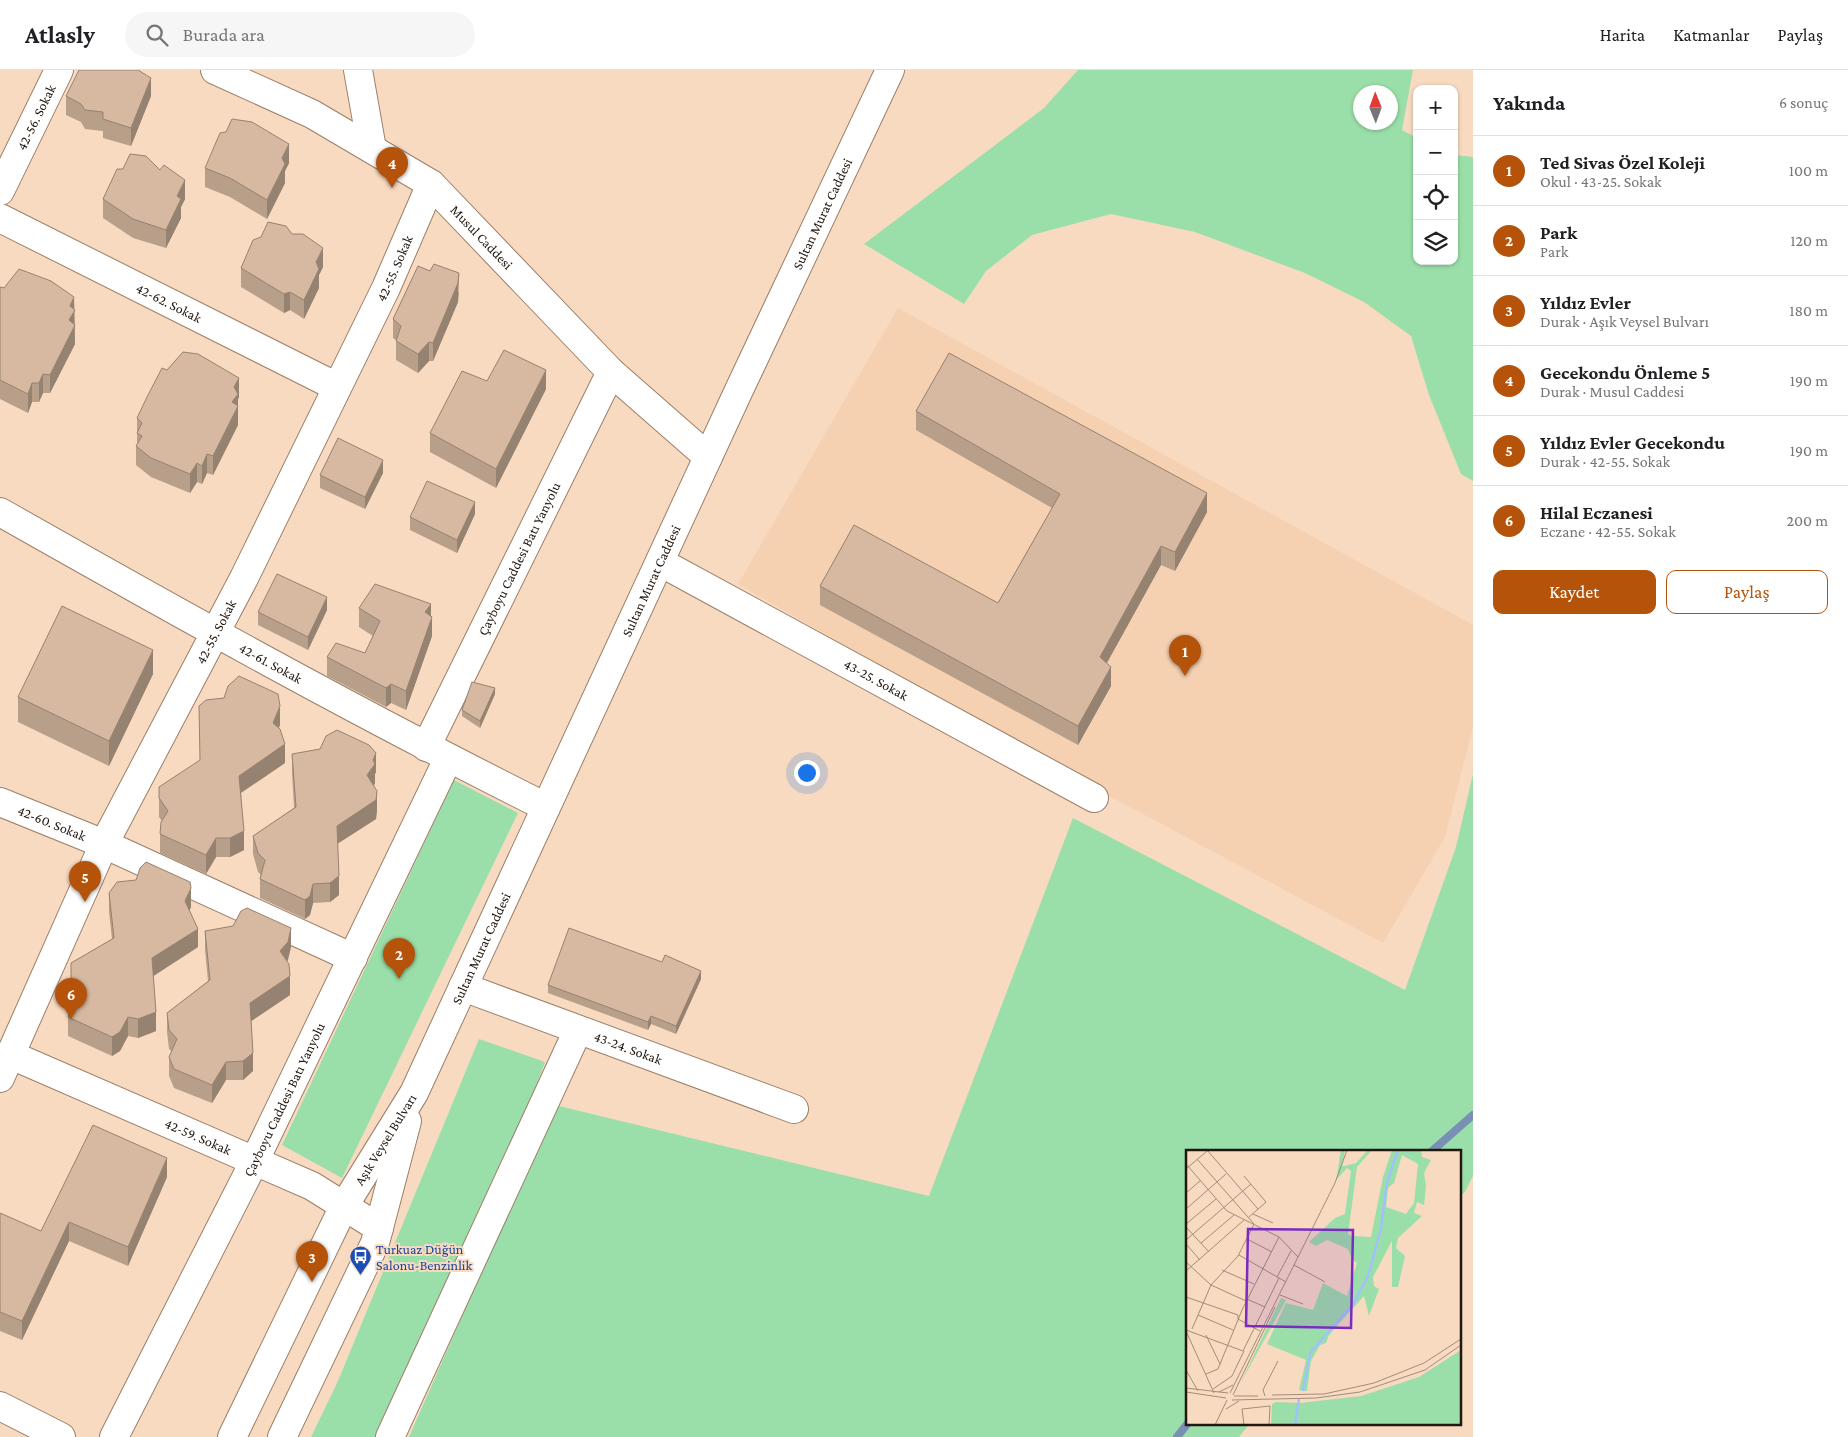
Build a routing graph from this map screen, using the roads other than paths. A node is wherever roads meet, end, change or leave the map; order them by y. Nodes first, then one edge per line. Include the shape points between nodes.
1 (59, 70) edge
2 (216, 70) edge
3 (358, 70) edge
4 (890, 70) edge
5 (372, 149) junction
6 (431, 184) junction
7 (0, 192) edge
8 (0, 218) edge
9 (612, 372) junction
10 (337, 387) junction
11 (708, 457) junction
12 (0, 512) edge
13 (660, 562) junction
14 (214, 634) junction
15 (437, 753) junction
16 (1094, 798) dead end
17 (0, 802) edge
18 (546, 808) junction
19 (104, 844) junction
20 (353, 958) junction
21 (463, 987) junction
22 (578, 1030) junction
23 (5, 1067) edge
24 (414, 1093) junction
25 (794, 1109) dead end
26 (255, 1160) junction
27 (344, 1206) junction
28 (379, 1228) junction
29 (0, 1406) edge
30 (61, 1437) edge
31 (114, 1437) edge
32 (232, 1437) edge
33 (282, 1437) edge
34 (390, 1437) edge

1 - 7 street, 42-56. Sokak
2 - 5 street, Musul Caddesi via 312,114
3 - 5 street
4 - 11 street, Sultan Murat Caddesi
5 - 6 street, Musul Caddesi
6 - 9 street, Musul Caddesi
6 - 10 street, 42-55. Sokak via 386,288
8 - 10 street, 42-62. Sokak
9 - 11 street, Musul Caddesi
9 - 15 street, Çayboyu Caddesi Batı Yanyolu
10 - 14 street, 42-55. Sokak
11 - 13 street, Sultan Murat Caddesi
12 - 14 street, 42-61. Sokak
13 - 16 street, 43-25. Sokak
13 - 18 street, Sultan Murat Caddesi
14 - 15 street, 42-61. Sokak
14 - 19 street, 42-55. Sokak
15 - 18 street, 42-61. Sokak
15 - 20 street, Çayboyu Caddesi Batı Yanyolu
17 - 19 street, 42-60. Sokak
18 - 21 street, Sultan Murat Caddesi
19 - 20 street, 42-60. Sokak
19 - 23 street, 42-55. Sokak
20 - 26 street, Çayboyu Caddesi Batı Yanyolu
21 - 22 street, 43-24. Sokak
21 - 24 street, Sultan Murat Caddesi
22 - 25 street, 43-24. Sokak
22 - 34 street
23 - 26 street, 42-59. Sokak
24 - 27 street, Aşık Veysel Bulvarı
24 - 28 street, Aşık Veysel Bulvarı
26 - 27 street, 42-59. Sokak via 312,1186
26 - 31 street, Çayboyu Caddesi Batı Yanyolu
27 - 28 street, 42-59. Sokak
27 - 32 street, Aşık Veysel Bulvarı
28 - 33 street, Aşık Veysel Bulvarı via 375,1244
29 - 30 street

